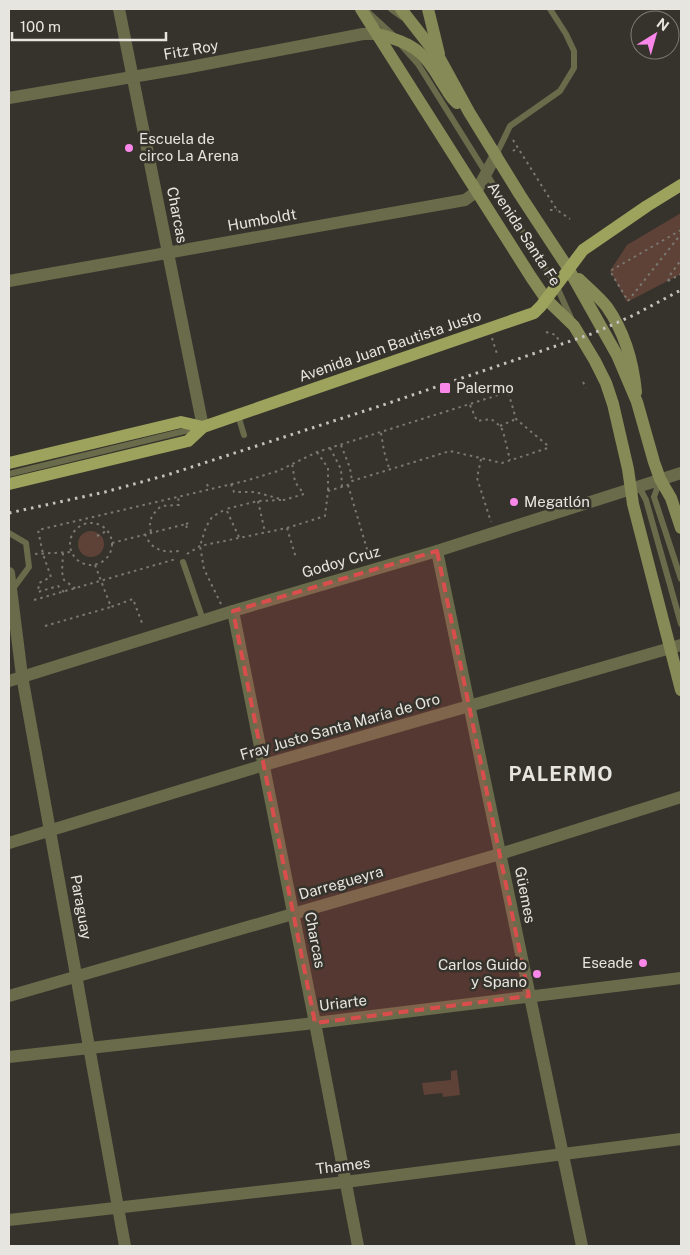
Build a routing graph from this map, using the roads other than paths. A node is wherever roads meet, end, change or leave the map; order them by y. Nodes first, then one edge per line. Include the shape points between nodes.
1 (119, 9) edge
2 (363, 9) edge
3 (391, 9) edge
4 (401, 9) edge
5 (428, 9) edge
6 (550, 9) edge
7 (418, 31) junction
8 (378, 34) junction
9 (396, 39) junction
10 (440, 59) junction
11 (132, 77) junction
12 (9, 98) edge
13 (469, 112) junction
14 (496, 155) junction
15 (486, 174) junction
16 (681, 185) edge
17 (476, 192) junction
18 (168, 253) junction
19 (568, 268) junction
20 (9, 280) edge
21 (556, 285) junction
22 (546, 299) junction
23 (574, 326) junction
24 (238, 415) junction
25 (203, 427) junction
26 (244, 435) dead end
27 (9, 463) edge
28 (681, 473) edge
29 (9, 474) edge
30 (660, 479) junction
31 (9, 484) edge
32 (635, 487) junction
33 (681, 528) edge
34 (9, 533) edge
35 (436, 551) junction
36 (182, 559) road end
37 (9, 573) edge
38 (681, 579) edge
39 (11, 591) junction
40 (233, 611) junction
41 (203, 620) junction
42 (681, 624) edge
43 (676, 646) edge
44 (22, 676) junction
45 (9, 681) edge
46 (681, 690) edge
47 (469, 706) junction
48 (264, 765) junction
49 (681, 797) edge
50 (50, 830) junction
51 (9, 843) edge
52 (500, 854) junction
53 (293, 914) junction
54 (77, 976) junction
55 (681, 978) edge
56 (9, 996) edge
57 (529, 996) junction
58 (315, 1023) junction
59 (90, 1048) junction
60 (9, 1057) edge
61 (681, 1139) edge
62 (562, 1153) junction
63 (345, 1182) junction
64 (118, 1207) junction
65 (9, 1220) edge
66 (125, 1246) edge
67 (358, 1246) edge
68 (582, 1246) edge

1 - 11 street, Charcas
2 - 8 main road, Avenida Santa Fe
2 - 9 lane
3 - 7 lane
4 - 7 main road, Avenida Santa Fe
5 - 10 main road
6 - 14 lane via 574,51 574,68 560,91 510,126
7 - 10 main road, Avenida Santa Fe
8 - 9 main road
8 - 11 street, Fitz Roy via 363,34
8 - 17 main road, Avenida Santa Fe
9 - 13 main road via 430,62 454,101
9 - 15 lane via 418,64
10 - 13 main road, Avenida Santa Fe
11 - 12 street, Fitz Roy
11 - 18 street, Charcas
13 - 14 main road, Avenida Santa Fe
14 - 15 street
14 - 19 main road, Avenida Santa Fe
15 - 17 street
15 - 21 lane
16 - 19 main road, Avenida Juan Bautista Justo via 598,238
17 - 18 street, Humboldt via 465,200
17 - 22 main road, Avenida Santa Fe
18 - 20 street, Humboldt
18 - 25 street, Charcas
19 - 21 main road, Avenida Juan Bautista Justo
19 - 30 main road, Avenida Santa Fe via 617,355 637,402
21 - 22 main road, Avenida Juan Bautista Justo
21 - 23 lane
22 - 23 main road, Avenida Santa Fe
22 - 24 main road, Avenida Juan Bautista Justo via 534,313
23 - 32 main road, Avenida Santa Fe via 606,383
24 - 25 main road, Avenida Juan Bautista Justo
24 - 26 lane
25 - 27 main road, Avenida Juan Bautista Justo via 181,422
25 - 29 lane
25 - 31 main road, Avenida Juan Bautista Justo via 188,441
28 - 30 street, Godoy Cruz
30 - 32 street, Godoy Cruz
30 - 33 main road, Avenida Santa Fe via 671,498
30 - 38 lane via 654,497
32 - 35 street, Godoy Cruz
32 - 42 lane via 646,500
32 - 43 main road, Avenida Santa Fe via 633,504
34 - 39 lane via 26,543 30,567
35 - 40 street, Godoy Cruz
35 - 47 street, Güemes
36 - 41 lane
37 - 39 street, Paraguay
39 - 44 street, Paraguay
40 - 41 street, Godoy Cruz
40 - 48 street, Charcas
41 - 44 street, Godoy Cruz
43 - 46 main road, Avenida Santa Fe
43 - 47 street, Fray Justo Santa María de Oro
44 - 45 street, Godoy Cruz
44 - 50 street, Paraguay
47 - 48 street, Fray Justo Santa María de Oro
47 - 52 street, Güemes
48 - 50 street, Fray Justo Santa María de Oro
48 - 53 street, Charcas
49 - 52 street, Darregueyra
50 - 51 street, Fray Justo Santa María de Oro
50 - 54 street, Paraguay
52 - 53 street, Darregueyra
52 - 57 street, Güemes
53 - 54 street, Darregueyra
53 - 58 street, Charcas
54 - 56 street, Darregueyra
54 - 59 street, Paraguay
55 - 57 street, Uriarte
57 - 58 street, Uriarte
57 - 62 street, Güemes
58 - 59 street, Uriarte
58 - 63 street, Charcas
59 - 60 street, Uriarte
59 - 64 street, Paraguay
61 - 62 street, Thames
62 - 63 street, Thames
62 - 68 street, Güemes
63 - 64 street, Thames
63 - 67 street, Charcas
64 - 65 street, Thames
64 - 66 street, Paraguay

